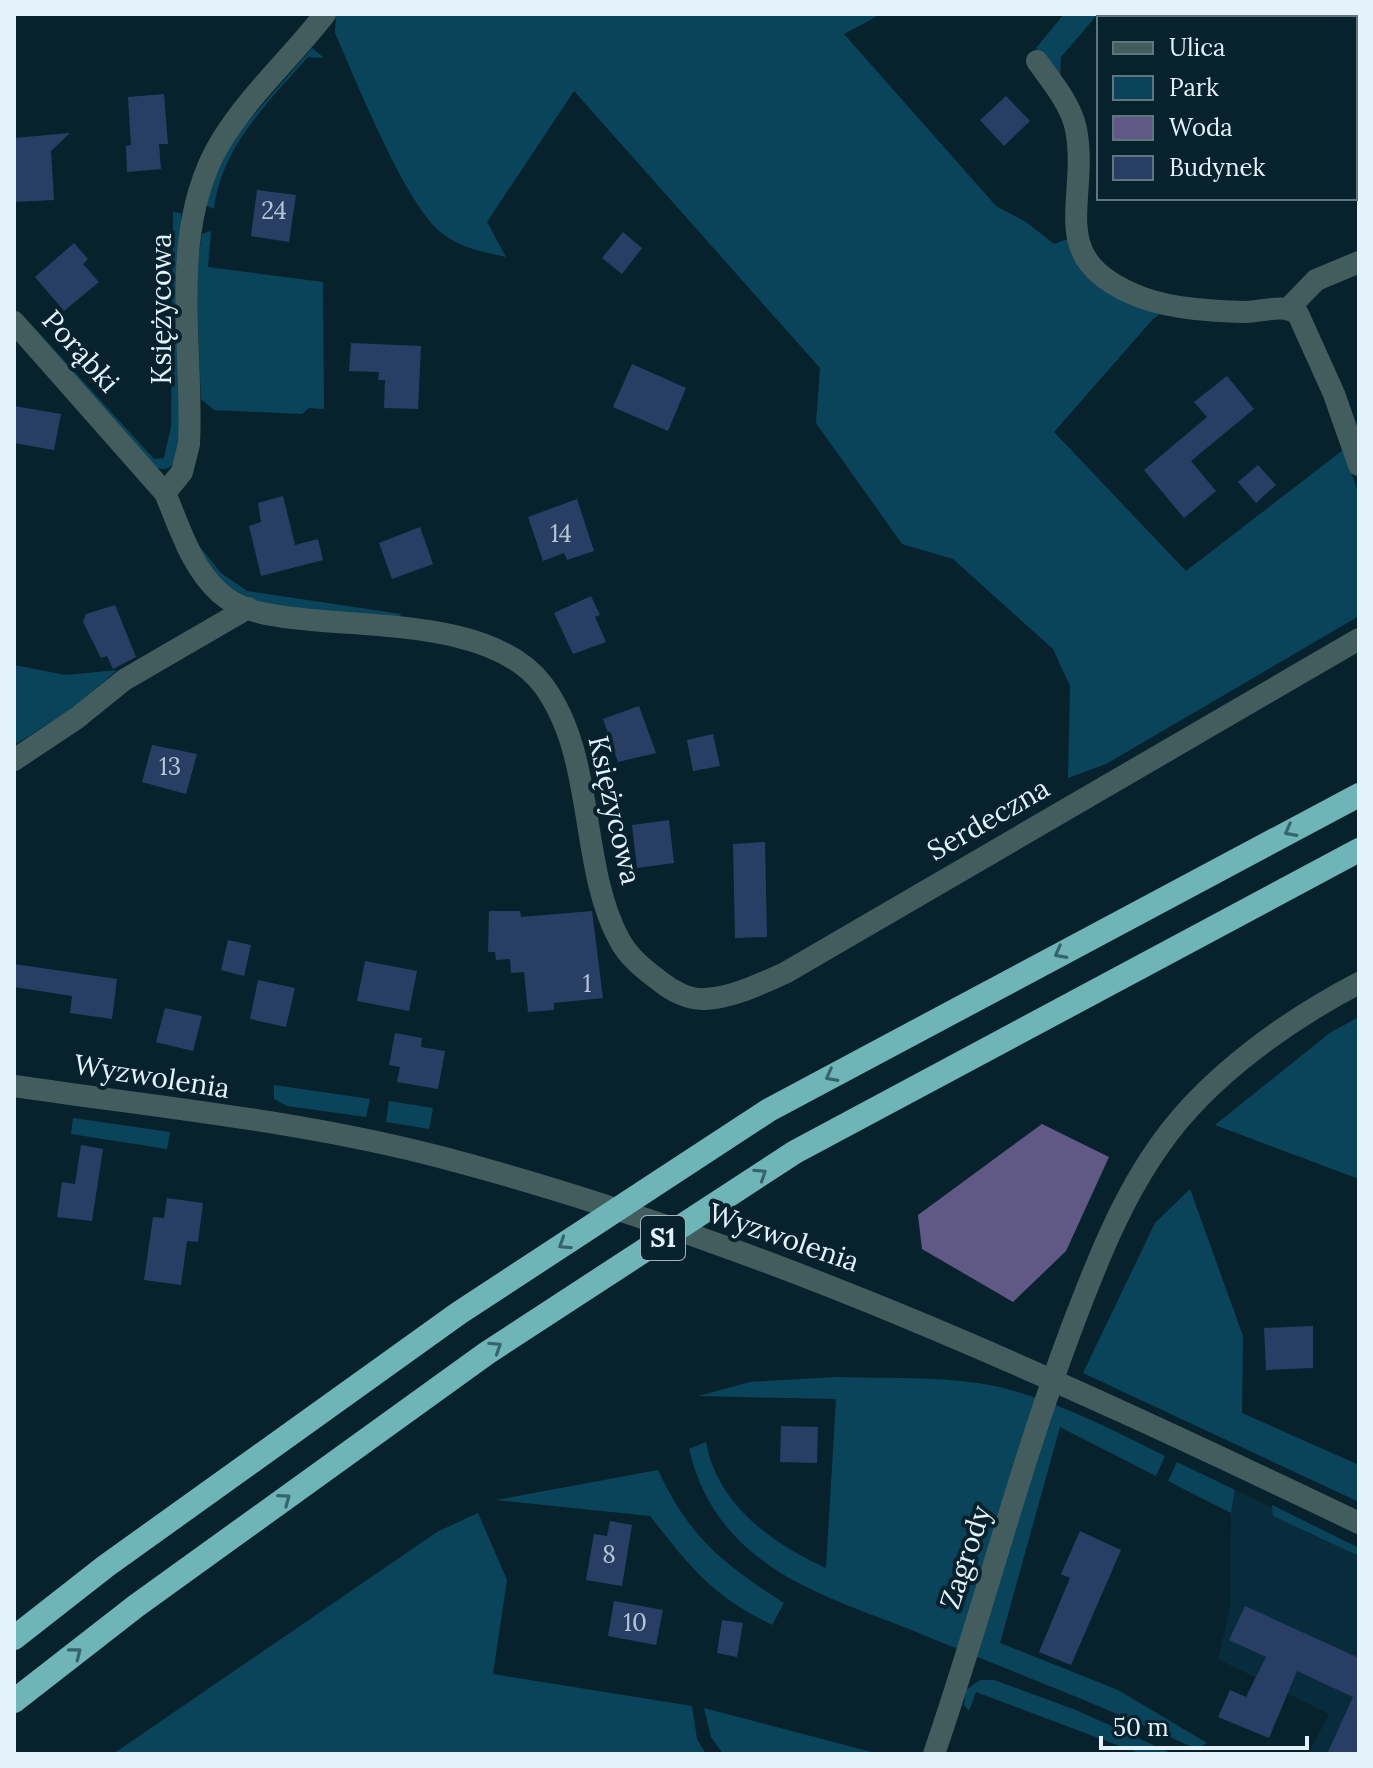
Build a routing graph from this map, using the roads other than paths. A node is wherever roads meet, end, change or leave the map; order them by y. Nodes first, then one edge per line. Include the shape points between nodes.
1 (325, 14) edge
2 (1037, 61) dead end
3 (1359, 262) edge
4 (1289, 308) junction
5 (14, 322) edge
6 (1359, 465) edge
7 (165, 493) junction
8 (248, 608) junction
9 (1359, 639) edge
10 (14, 760) edge
11 (1359, 795) edge
12 (1359, 850) edge
13 (641, 967) joint
14 (1359, 983) edge
15 (14, 1086) edge
16 (1053, 1377) junction
17 (1359, 1523) edge
18 (14, 1638) edge
19 (14, 1701) edge
20 (934, 1754) edge

1 - 7 street, Księżycowa via 236,119 197,195 189,250 189,444 182,472
2 - 4 street via 1075,126 1075,226 1095,269 1122,289 1159,303 1247,312
3 - 4 street via 1316,280
4 - 6 street via 1306,325
5 - 7 street, Porąbki
7 - 8 street, Księżycowa via 207,579 233,603
8 - 10 street via 124,680
8 - 13 street, Księżycowa via 455,637 500,650 530,671 562,720 574,753 607,912 619,941
9 - 13 street, Serdeczna via 785,973 746,990 703,999 673,992
11 -> 18 highway, S1 via 769,1110 459,1313
19 -> 12 highway, S1 via 136,1606 487,1353 795,1152
14 - 16 street, Zagrody via 1233,1065 1162,1141 1102,1248
15 - 16 street, Wyzwolenia via 359,1139 442,1157 765,1261 878,1302
16 - 17 street, Wyzwolenia
16 - 20 street, Zagrody

